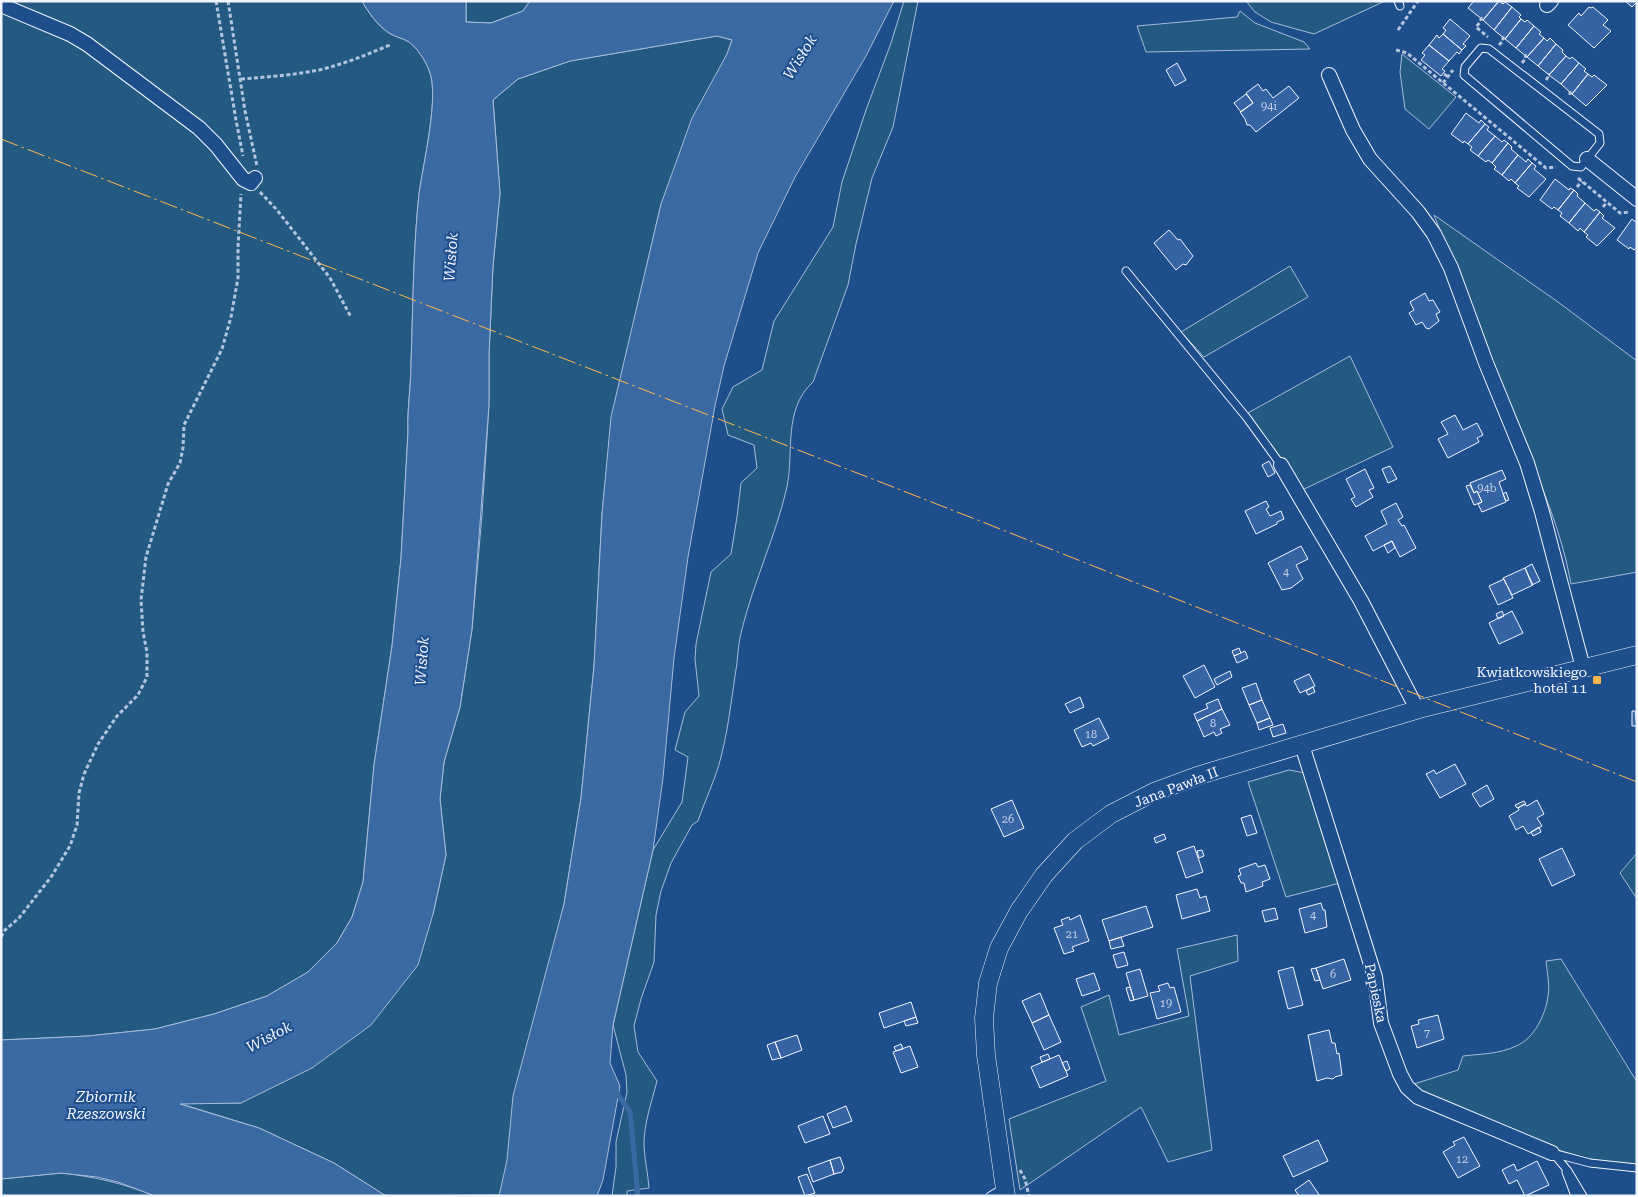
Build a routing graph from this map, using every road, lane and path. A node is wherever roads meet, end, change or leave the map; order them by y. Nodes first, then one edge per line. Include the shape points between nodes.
1 (216, 1) edge
2 (228, 1) edge
3 (1, 5) edge
4 (1481, 18) dead end
5 (1484, 21) dead end
6 (1504, 39) dead end
7 (390, 45) dead end
8 (1499, 46) dead end
9 (1396, 50) dead end
10 (1527, 57) dead end
11 (1521, 64) dead end
12 (1444, 74) dead end
13 (1329, 75) dead end
14 (1448, 77) dead end
15 (241, 79) junction
16 (1443, 83) dead end
17 (1570, 91) dead end
18 (1574, 94) dead end
19 (1587, 159) junction
20 (249, 180) junction
21 (1582, 181) dead end
22 (1577, 187) dead end
23 (1637, 199) edge
24 (1607, 202) dead end
25 (1603, 207) dead end
26 (1126, 271) dead end
27 (351, 317) dead end
28 (1281, 465) joint
29 (1637, 656) edge
30 (1583, 668) junction
31 (1420, 709) junction
32 (1302, 745) junction
33 (1, 936) edge
34 (1552, 1153) junction
35 (1563, 1165) junction
36 (1017, 1166) dead end
37 (1637, 1168) edge
38 (1006, 1191) edge
39 (990, 1196) edge
40 (1029, 1196) edge
41 (1575, 1196) edge
42 (1583, 1196) edge

1 - 20 path
2 - 15 path
3 - 20 street via 87,44 198,128
4 - 5 path
6 - 8 path
7 - 15 path via 354,60 320,69
9 - 16 path via 1407,53
10 - 11 path
12 - 14 path
13 - 30 street via 1370,160 1418,212 1434,234 1451,268 1527,463
15 - 20 path via 258,170
17 - 18 path via 1570,95
19 - 19 lane via 1600,143 1599,134 1489,49 1481,48 1466,67 1464,75 1572,166 1581,167
19 - 23 street
20 - 27 path via 330,278
20 - 33 path via 239,208 238,278 232,317 222,349 184,425 180,463 168,484 146,557 141,600 146,677 138,695 98,744 84,774 77,825 70,846 51,877
21 - 22 path
24 - 25 path
26 - 28 lane via 1247,418
28 - 31 street
29 - 30 street, Jana Pawła II
30 - 31 street, Jana Pawła II
31 - 32 street, Jana Pawła II
32 - 34 street, Papieska via 1375,978 1381,1023 1407,1087 1418,1097
32 - 38 street, Jana Pawła II via 1191,778 1111,814 1075,841 1044,875 1019,912 1000,948 988,983 984,1018 986,1055
34 - 35 lane
34 - 37 lane via 1590,1163
35 - 41 lane
35 - 42 lane
36 - 40 path via 1025,1179
38 - 39 lane

